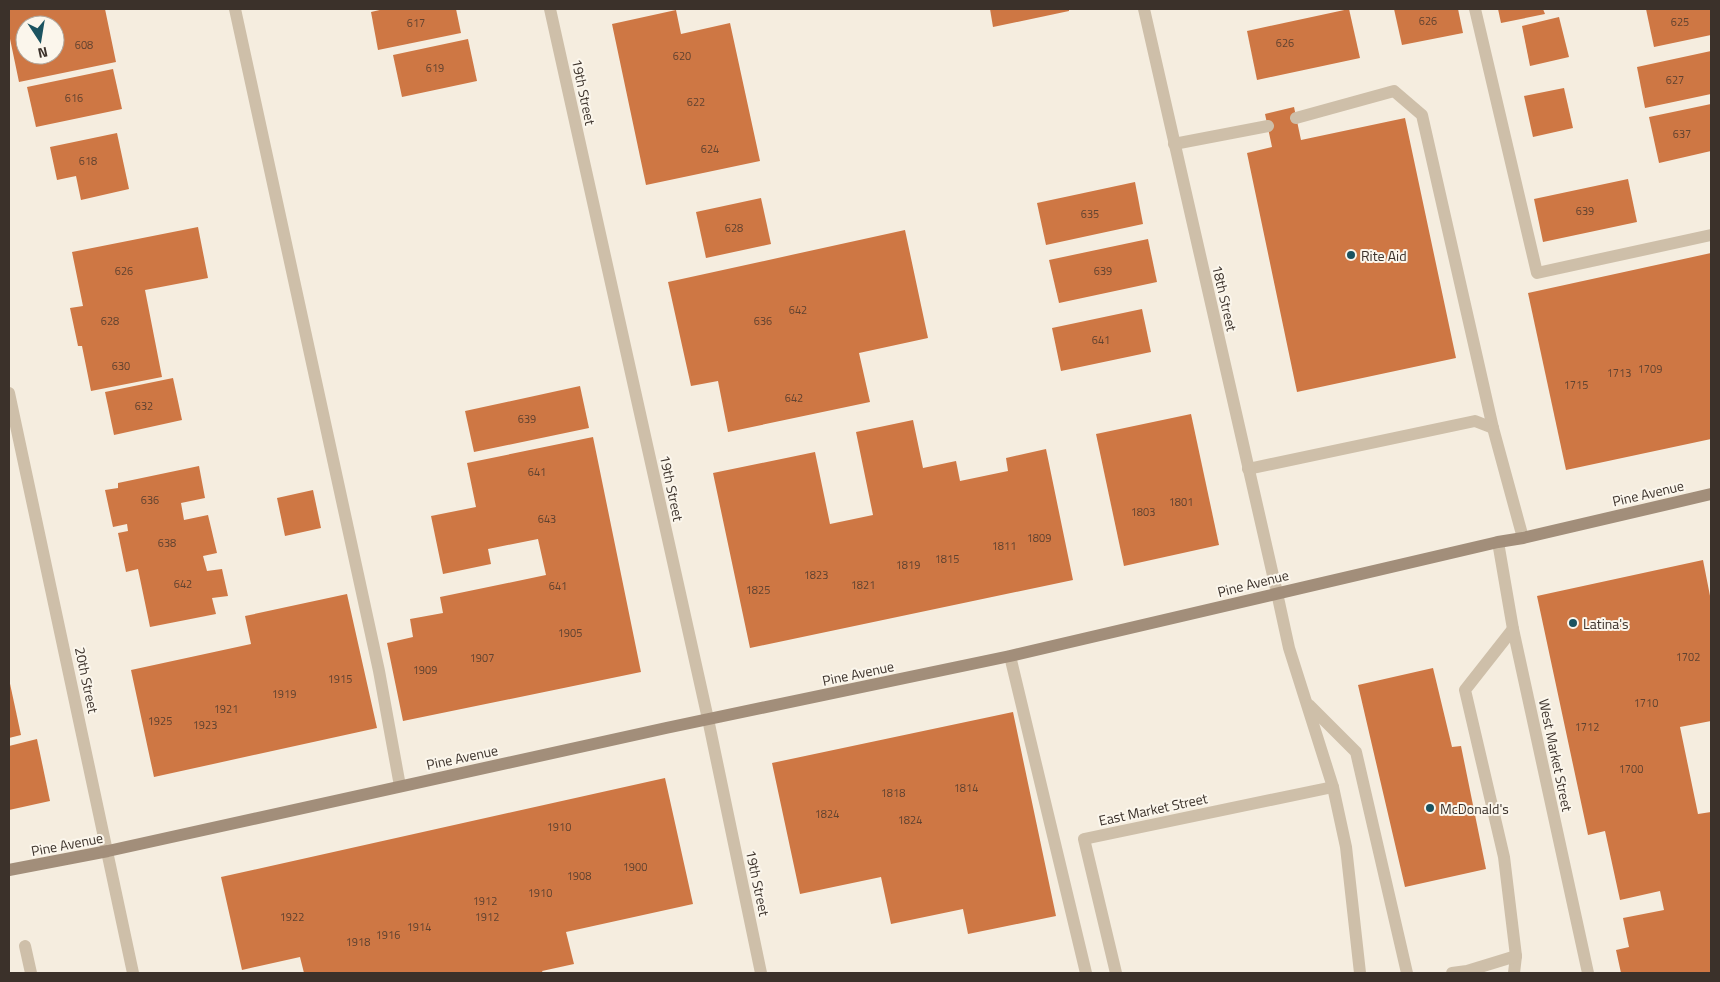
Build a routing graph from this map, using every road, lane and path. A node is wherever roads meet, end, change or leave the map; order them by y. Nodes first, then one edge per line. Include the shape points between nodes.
1 (235, 9) edge
2 (550, 9) edge
3 (1144, 9) edge
4 (1475, 9) edge
5 (1296, 118) dead end
6 (1268, 126) dead end
7 (1174, 144) junction
8 (1711, 235) edge
9 (9, 393) edge
10 (1493, 428) junction
11 (1248, 469) junction
12 (1711, 494) edge
13 (1523, 538) junction
14 (1498, 542) junction
15 (1277, 593) junction
16 (1514, 629) junction
17 (1010, 656) junction
18 (1307, 704) junction
19 (708, 719) junction
20 (400, 786) junction
21 (1333, 787) junction
22 (108, 851) junction
23 (9, 870) edge
24 (25, 946) dead end
25 (1516, 956) junction
26 (31, 973) edge
27 (133, 973) edge
28 (762, 973) edge
29 (1086, 973) edge
30 (1116, 973) edge
31 (1360, 973) edge
32 (1407, 973) edge
33 (1452, 973) edge
34 (1514, 973) edge
35 (1588, 973) edge

1 - 20 street via 379,671
2 - 19 street, 19th Street
3 - 7 street, 18th Street
4 - 8 street via 1537,273
5 - 10 street via 1394,92 1422,115
6 - 7 street
7 - 11 street, 18th Street
9 - 22 street, 20th Street
10 - 11 street via 1475,421
10 - 13 street
11 - 15 street, 18th Street
12 - 13 main road, Pine Avenue
13 - 14 main road, Pine Avenue
14 - 15 main road, Pine Avenue
14 - 16 street, West Market Street
15 - 17 main road, Pine Avenue
15 - 18 street, 18th Street via 1289,648
16 - 25 street via 1465,690 1504,857
16 - 35 street, West Market Street
17 - 19 main road, Pine Avenue
17 - 29 street
18 - 21 street, 18th Street
18 - 32 street via 1356,752
19 - 20 main road, Pine Avenue
19 - 28 street, 19th Street
20 - 22 main road, Pine Avenue
21 - 30 street, East Market Street via 1084,839
21 - 31 street, 18th Street via 1346,848
22 - 23 main road, Pine Avenue
22 - 27 street, 20th Street
24 - 26 street
25 - 33 street
25 - 34 street

